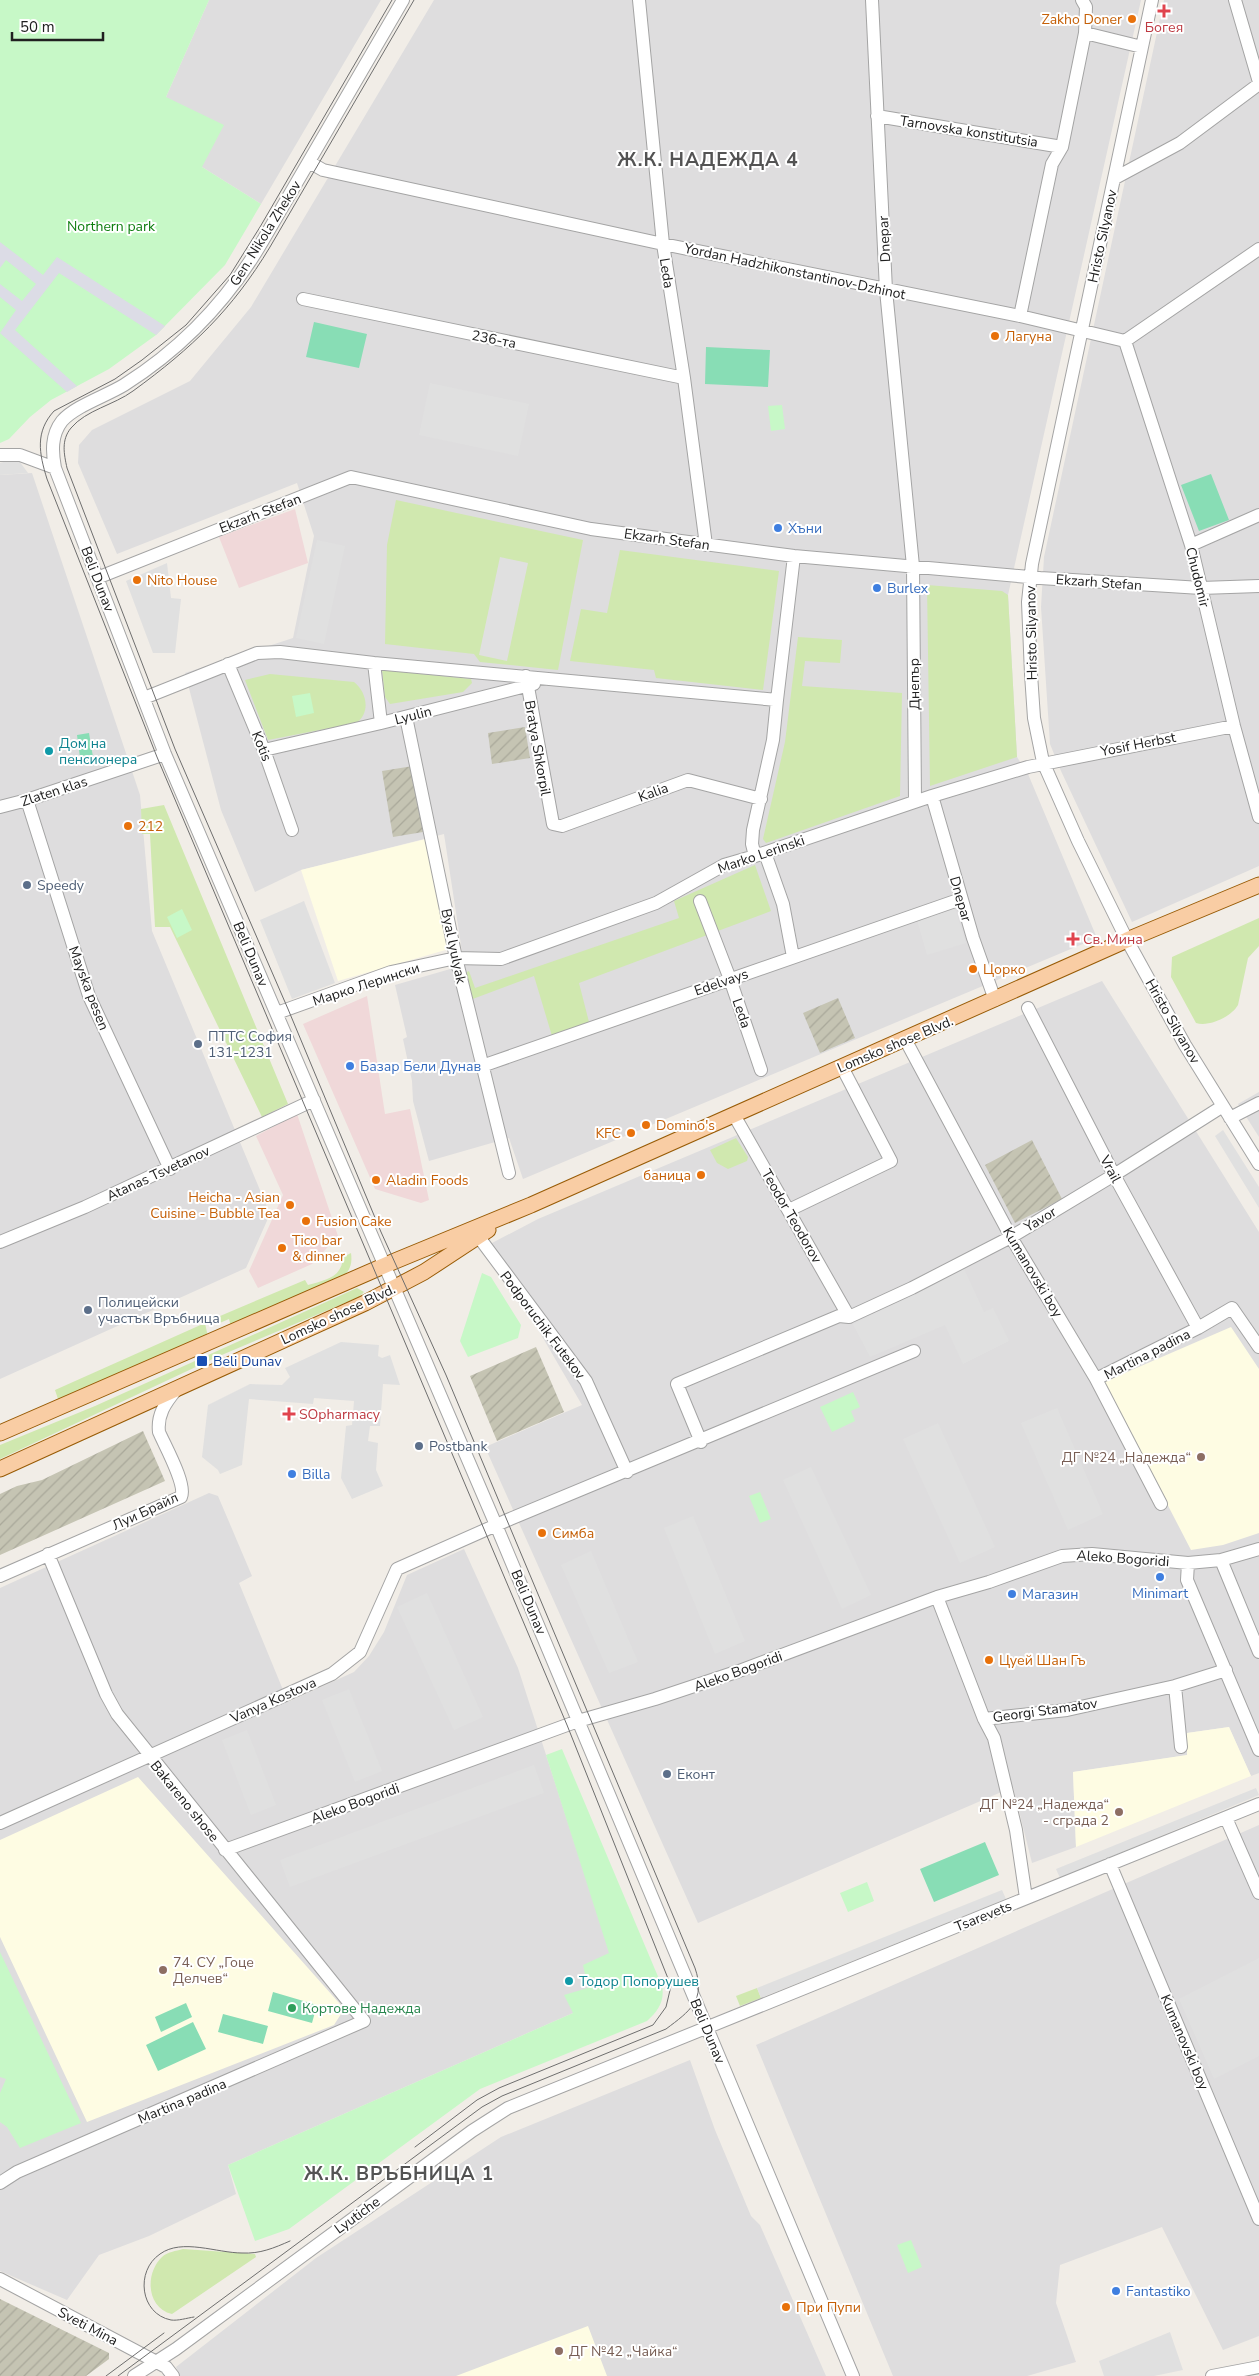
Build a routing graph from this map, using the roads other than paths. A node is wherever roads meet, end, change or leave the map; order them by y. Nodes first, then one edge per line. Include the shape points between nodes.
1 (403, 0) edge
2 (639, 0) edge
3 (872, 0) edge
4 (1082, 0) edge
5 (1152, 0) edge
6 (1235, 0) edge
7 (1085, 33) junction
8 (1142, 47) junction
9 (1259, 83) edge
10 (877, 116) junction
11 (1062, 147) junction
12 (309, 162) junction
13 (1114, 178) junction
14 (663, 244) junction
15 (1259, 249) edge
16 (886, 290) junction
17 (304, 299) dead end
18 (1020, 316) junction
19 (1082, 330) junction
20 (1125, 340) junction
21 (684, 378) junction
22 (0, 455) edge
23 (55, 468) junction
24 (1259, 515) edge
25 (706, 544) junction
26 (1190, 545) junction
27 (794, 556) junction
28 (913, 566) junction
29 (97, 578) junction
30 (1030, 578) junction
31 (1259, 586) edge
32 (1201, 588) junction
33 (374, 663) junction
34 (228, 664) junction
35 (526, 681) junction
36 (144, 698) junction
37 (777, 700) junction
38 (406, 717) junction
39 (381, 723) junction
40 (1234, 726) junction
41 (264, 750) junction
42 (165, 754) junction
43 (1043, 762) junction
44 (932, 796) junction
45 (760, 799) junction
46 (27, 800) junction
47 (915, 801) junction
48 (0, 807) edge
49 (1259, 817) edge
50 (550, 820) joint
51 (292, 830) dead end
52 (760, 854) junction
53 (1259, 885) edge
54 (961, 899) junction
55 (700, 901) dead end
56 (1127, 940) junction
57 (793, 957) junction
58 (456, 958) junction
59 (730, 978) junction
60 (995, 1000) junction
61 (1028, 1008) dead end
62 (276, 1013) junction
63 (904, 1040) junction
64 (482, 1066) junction
65 (842, 1067) junction
66 (761, 1070) dead end
67 (314, 1100) junction
68 (1259, 1103) edge
69 (1223, 1106) junction
70 (734, 1115) junction
71 (1230, 1118) junction
72 (1259, 1164) edge
73 (170, 1168) junction
74 (509, 1173) dead end
75 (1114, 1175) junction
76 (531, 1205) junction
77 (789, 1210) junction
78 (478, 1236) junction
79 (1011, 1237) junction
80 (0, 1242) edge
81 (385, 1266) junction
82 (395, 1287) junction
83 (849, 1317) junction
84 (1198, 1328) junction
85 (1259, 1347) edge
86 (914, 1351) dead end
87 (1096, 1379) junction
88 (178, 1388) junction
89 (0, 1433) edge
90 (700, 1442) junction
91 (0, 1468) edge
92 (627, 1472) junction
93 (1161, 1504) dead end
94 (496, 1525) junction
95 (1259, 1549) edge
96 (48, 1554) junction
97 (1222, 1560) junction
98 (1188, 1563) junction
99 (0, 1576) edge
100 (937, 1597) junction
101 (1259, 1652) edge
102 (1226, 1670) junction
103 (1175, 1686) junction
104 (984, 1719) junction
105 (578, 1721) junction
106 (1181, 1747) dead end
107 (1259, 1750) edge
108 (148, 1755) junction
109 (1259, 1804) edge
110 (1226, 1818) junction
111 (0, 1823) edge
112 (225, 1850) junction
113 (1110, 1864) junction
114 (1259, 1893) edge
115 (1026, 1898) junction
116 (364, 2021) joint
117 (707, 2028) junction
118 (0, 2183) edge
119 (1259, 2219) edge
120 (0, 2279) edge
121 (155, 2361) junction
122 (1259, 2367) edge
123 (134, 2376) edge
124 (173, 2376) edge
125 (853, 2376) edge
126 (1212, 2376) edge

1 - 12 street, Gen. Nikola Zhekov
2 - 14 street, Leda
3 - 10 street, Dnepar
4 - 7 street via 1086,7
5 - 8 street, Hristo Silyanov
6 - 9 street
7 - 8 street
7 - 11 street
8 - 13 street, Hristo Silyanov
9 - 13 street via 1180,143
10 - 11 street, Tarnovska konstitutsia
10 - 16 street, Dnepar
11 - 18 street via 1052,164
12 - 14 street, Yordan Hadzhikonstantinov-Dzhinot via 323,170
12 - 23 street, Gen. Nikola Zhekov via 251,261 198,326 147,370 62,421 54,438
13 - 19 street, Hristo Silyanov
14 - 16 street, Yordan Hadzhikonstantinov-Dzhinot
14 - 21 street, Leda
15 - 20 street
16 - 18 street, Yordan Hadzhikonstantinov-Dzhinot
16 - 28 street, Dnepar
17 - 21 street, 236-та
18 - 19 street, Yordan Hadzhikonstantinov-Dzhinot
19 - 20 street, Yordan Hadzhikonstantinov-Dzhinot
19 - 30 street, Hristo Silyanov
20 - 26 street, Chudomir
21 - 25 street, Leda
22 - 23 street via 20,455
23 - 29 street, Beli Dunav
24 - 26 street
25 - 27 street, Ekzarh Stefan
25 - 29 street, Ekzarh Stefan via 590,528 351,477
26 - 32 street, Chudomir
27 - 28 street, Ekzarh Stefan
27 - 37 street
28 - 30 street, Ekzarh Stefan
28 - 47 street, Днепър
29 - 36 street, Beli Dunav
30 - 32 street, Ekzarh Stefan
30 - 43 street, Hristo Silyanov via 1028,602 1034,718
31 - 32 street, Ekzarh Stefan
32 - 40 street, Chudomir
33 - 34 street via 280,652 257,653
33 - 35 street
33 - 39 street
34 - 36 street
34 - 41 street, Kotis
35 - 37 street via 561,679
35 - 38 street, Lyulin
35 - 50 street, Bratya Shkorpil
36 - 42 street, Beli Dunav
37 - 45 street via 773,740
38 - 39 street, Lyulin
38 - 58 street, Byal lyulyak
39 - 41 street, Lyulin
40 - 43 street, Yosif Herbst
40 - 49 street, Chudomir
41 - 51 street, Kotis
42 - 46 street, Zlaten klas
42 - 62 street, Beli Dunav
43 - 44 street, Marko Lerinski
43 - 56 street, Hristo Silyanov
44 - 47 street, Marko Lerinski
44 - 54 street, Dnepar
45 - 50 street, Kalia via 688,780 562,826
45 - 52 street via 752,844
46 - 48 street, Zlaten klas
46 - 73 street, Mayska pesen via 89,996
47 - 52 street, Marko Lerinski
52 - 57 street via 783,904
52 - 58 street, Marko Lerinski via 724,865 656,903 500,959
53 - 56 main road, Lomsko shose Blvd.
54 - 57 street, Edelvays
54 - 60 street, Dnepar
55 - 59 street, Leda
56 - 60 main road, Lomsko shose Blvd.
56 - 69 street, Hristo Silyanov
57 - 59 street, Edelvays
58 - 62 street, Марко Лерински via 391,972
58 - 64 street, Byal lyulyak
59 - 64 street, Edelvays
59 - 66 street, Leda
60 - 63 main road, Lomsko shose Blvd.
61 - 75 street, Vrail
62 - 67 street, Beli Dunav
63 - 65 main road, Lomsko shose Blvd.
63 - 79 street, Kumanovski boy
64 - 74 street, Byal lyulyak
65 - 70 main road, Lomsko shose Blvd.
65 - 77 street via 891,1161
67 - 73 street, Atanas Tsvetanov
67 - 81 street, Beli Dunav
68 - 71 street
69 - 71 street, Hristo Silyanov
69 - 75 street, Yavor
70 - 76 main road, Lomsko shose Blvd.
70 - 77 street, Teodor Teodorov
71 - 72 street, Hristo Silyanov
73 - 80 street, Atanas Tsvetanov
75 - 79 street, Yavor
75 - 84 street, Vrail
76 - 78 main road, Lomsko shose Blvd.
76 - 81 main road, Lomsko shose Blvd.
77 - 83 street, Teodor Teodorov
78 - 82 main road, Lomsko shose Blvd.
78 - 92 street, Podporuchik Futekov via 586,1381
79 - 83 street, Yavor
79 - 87 street, Kumanovski boy
81 - 82 street, Beli Dunav
81 - 89 main road, Lomsko shose Blvd.
82 - 88 main road, Lomsko shose Blvd.
82 - 94 street, Beli Dunav
83 - 90 street, Yavor via 839,1316 677,1384
84 - 85 street, Martina padina via 1232,1308
84 - 87 street, Martina padina
86 - 90 street, Vanya Kostova
87 - 93 street, Kumanovski boy
88 - 91 main road, Lomsko shose Blvd.
88 - 96 street, Луи Брайл via 166,1402 158,1426 179,1476 183,1491 181,1497
90 - 92 street, Vanya Kostova
92 - 94 street, Vanya Kostova
94 - 105 street, Beli Dunav
94 - 108 street, Vanya Kostova via 397,1569 360,1652 332,1674
95 - 97 street, Aleko Bogoridi
96 - 99 street, Луи Брайл
96 - 108 street, Bakareno shose via 106,1694
97 - 98 street, Aleko Bogoridi
97 - 101 street
98 - 100 street, Aleko Bogoridi via 1077,1554 1062,1556
98 - 102 street via 1187,1580
100 - 104 street, Georgi Stamatov
100 - 105 street, Aleko Bogoridi via 739,1671
102 - 103 street, Georgi Stamatov
102 - 107 street
103 - 104 street, Georgi Stamatov via 1068,1710
103 - 106 street
104 - 115 street via 994,1738 1014,1817
105 - 112 street, Aleko Bogoridi
105 - 117 street, Beli Dunav
108 - 111 street, Vanya Kostova
108 - 112 street, Bakareno shose
109 - 110 street, Tsarevets
110 - 113 street, Tsarevets
110 - 114 street
112 - 116 street, Bakareno shose
113 - 115 street, Tsarevets
113 - 119 street, Kumanovski boy
115 - 117 street, Tsarevets
116 - 118 street, Martina padina via 17,2172
117 - 121 street, Lyutiche via 508,2108
117 - 125 street, Beli Dunav
120 - 121 street, Sveti Mina
121 - 123 street, Lyutiche
121 - 124 street, Sveti Mina
122 - 126 street

